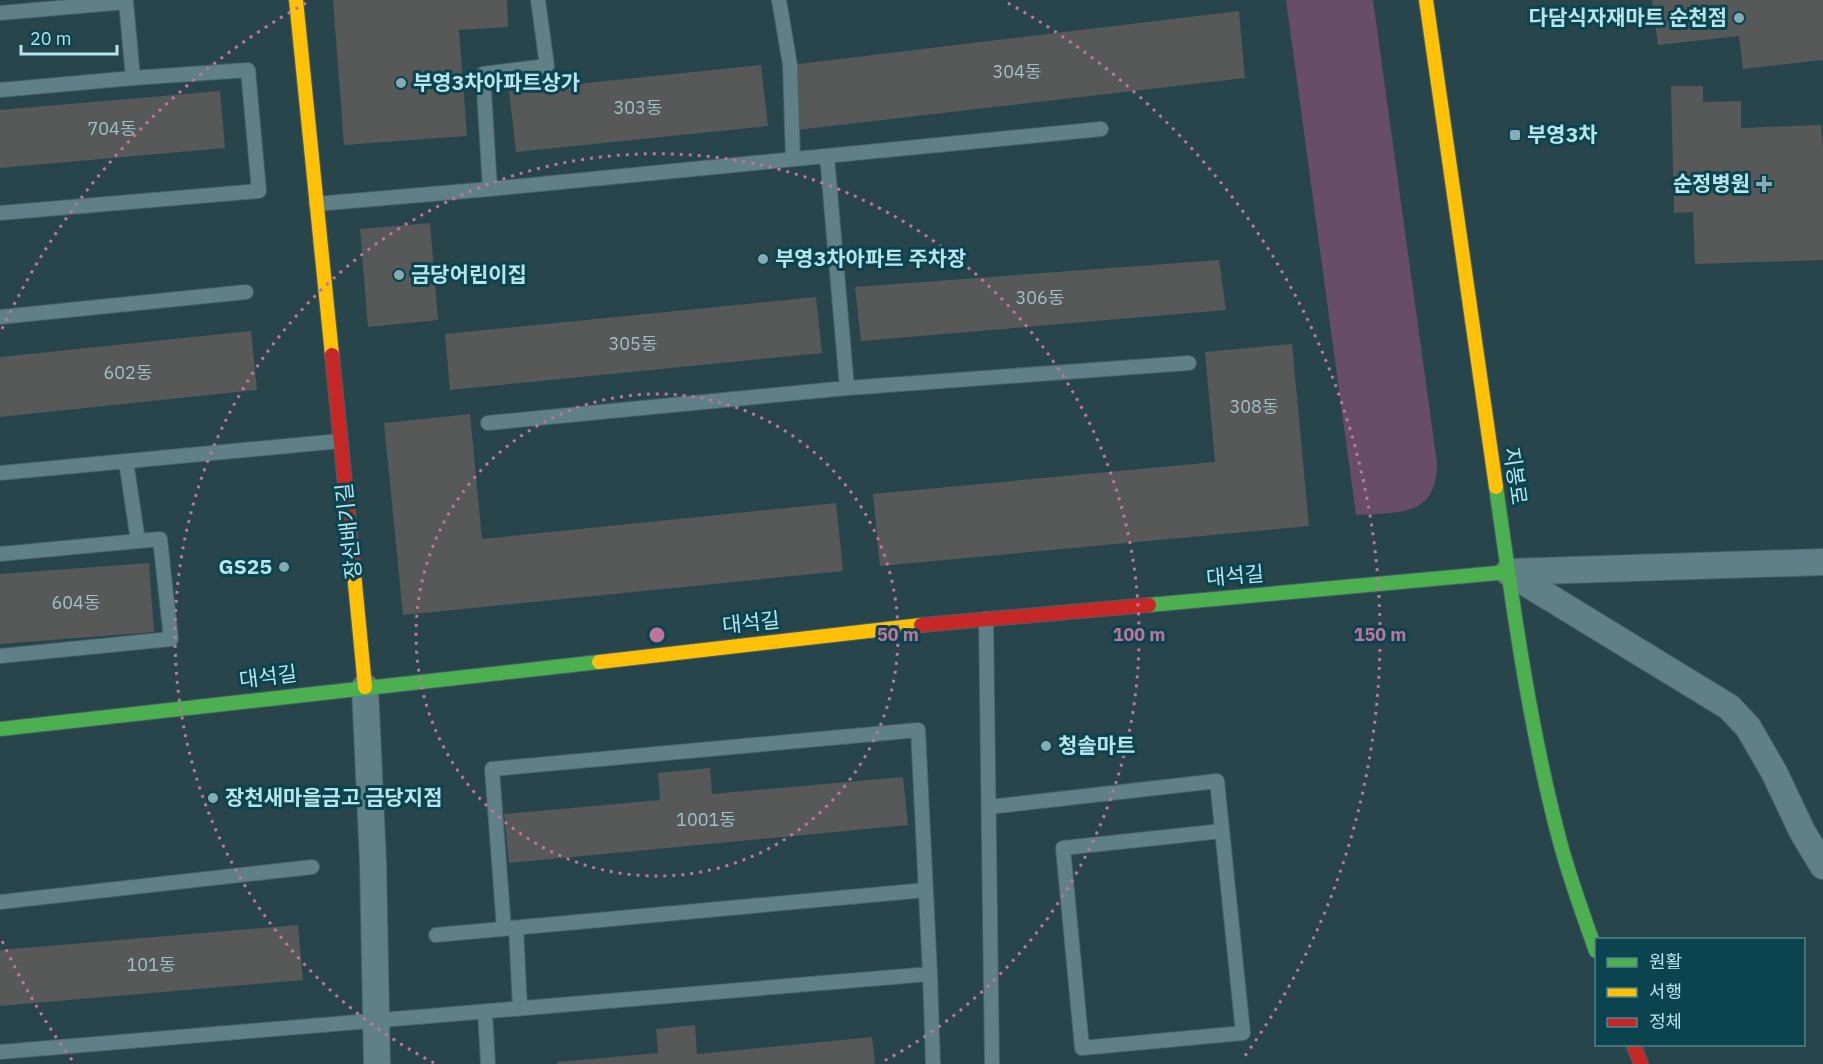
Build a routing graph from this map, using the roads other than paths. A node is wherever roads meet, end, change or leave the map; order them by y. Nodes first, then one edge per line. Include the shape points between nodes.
1 (296, 0) edge
2 (538, 0) edge
3 (779, 0) edge
4 (1426, 0) edge
5 (0, 13) edge
6 (133, 78) junction
7 (0, 90) edge
8 (1101, 129) dead end
9 (826, 156) junction
10 (793, 159) junction
11 (490, 189) junction
12 (316, 204) junction
13 (0, 213) edge
14 (246, 292) dead end
15 (0, 317) edge
16 (1189, 363) dead end
17 (847, 388) junction
18 (488, 423) dead end
19 (340, 441) junction
20 (126, 461) junction
21 (0, 473) edge
22 (138, 541) junction
23 (0, 554) edge
24 (1823, 562) edge
25 (1508, 572) junction
26 (986, 619) junction
27 (0, 656) edge
28 (365, 687) junction
29 (0, 729) edge
30 (989, 807) junction
31 (1222, 831) junction
32 (1823, 866) edge
33 (312, 867) dead end
34 (926, 890) junction
35 (0, 902) edge
36 (510, 928) junction
37 (436, 935) dead end
38 (1595, 948) edge
39 (930, 974) junction
40 (520, 1008) junction
41 (485, 1011) junction
42 (376, 1020) junction
43 (1634, 1046) edge
44 (0, 1052) edge
45 (377, 1064) edge
46 (488, 1064) edge
47 (933, 1064) edge
48 (993, 1064) edge
49 (1641, 1064) edge

1 - 12 main road, 장선배기길
2 - 11 lane via 547,66 483,74
3 - 10 lane via 789,65
4 - 25 main road, 지봉로
5 - 6 lane via 126,2
6 - 7 lane
6 - 13 lane via 248,70 259,191
8 - 9 lane
9 - 10 lane
9 - 17 lane
10 - 11 lane
11 - 12 lane
12 - 19 main road, 장선배기길
14 - 15 lane
16 - 17 lane
17 - 18 lane
19 - 20 lane
19 - 28 main road, 장선배기길
20 - 21 lane
20 - 22 lane
22 - 23 lane
22 - 27 lane via 160,539 171,639
24 - 25 street
25 - 26 main road, 대석길
25 - 32 street via 1729,706 1748,727
25 - 38 main road, 지봉로 via 1547,786 1571,881
26 - 28 main road, 대석길
26 - 30 lane
28 - 29 main road, 대석길
28 - 42 street, 장선배기길
30 - 31 lane via 1217,781
30 - 48 lane
31 - 31 lane via 1243,1033 1082,1048 1063,848
33 - 35 lane
34 - 36 lane
34 - 36 lane via 918,730 492,769
34 - 39 lane
36 - 37 lane
36 - 40 lane
39 - 40 lane
39 - 47 lane
40 - 41 lane
41 - 42 lane
41 - 46 lane
42 - 44 lane
42 - 45 street, 장선배기길
43 - 49 main road

